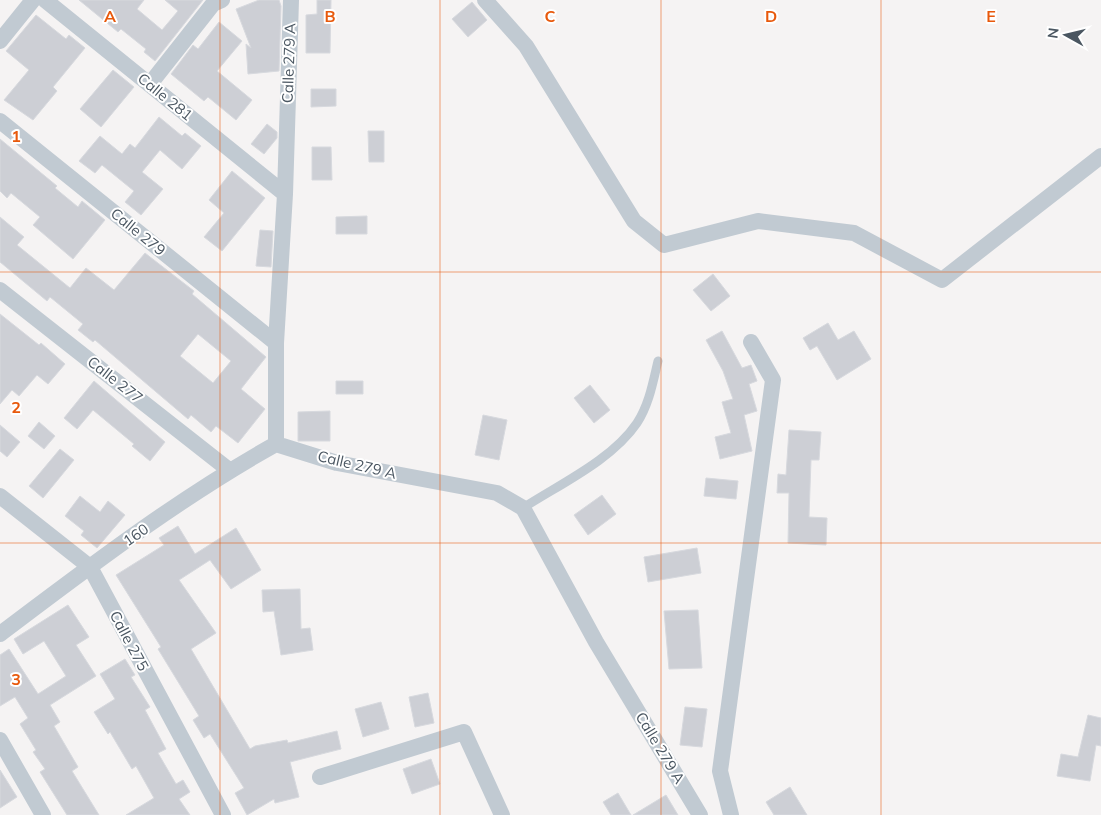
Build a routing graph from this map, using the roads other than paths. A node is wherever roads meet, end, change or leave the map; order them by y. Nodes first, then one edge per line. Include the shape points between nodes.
1 (33, 0) edge
2 (45, 0) edge
3 (222, 0) edge
4 (291, 0) edge
5 (485, 0) edge
6 (0, 41) edge
7 (150, 84) junction
8 (0, 121) edge
9 (1101, 156) edge
10 (285, 194) junction
11 (0, 290) edge
12 (751, 342) dead end
13 (276, 343) junction
14 (658, 361) dead end
15 (276, 444) junction
16 (229, 470) junction
17 (0, 496) edge
18 (523, 508) junction
19 (90, 567) junction
20 (0, 634) edge
21 (0, 740) edge
22 (320, 777) dead end
23 (727, 814) edge
24 (43, 815) edge
25 (223, 815) edge
26 (502, 815) edge
27 (700, 815) edge

1 - 6 street
2 - 7 street, Calle 281
3 - 7 street via 213,4
4 - 10 street, Calle 279 A
5 - 9 street via 526,46 634,221 664,245 758,221 854,233 942,280
7 - 10 street, Calle 281
8 - 13 street, Calle 279
10 - 13 street, Calle 279 A
11 - 16 street, Calle 277
12 - 23 street via 773,380 720,771
13 - 15 street, Calle 279 A
14 - 18 lane via 646,405 638,422 622,441 608,454
15 - 16 street, 160
15 - 18 street, Calle 279 A via 337,464 498,493
16 - 19 street, 160
17 - 19 street, Calle 275
18 - 27 street, Calle 279 A via 596,642
19 - 20 street, 160
19 - 25 street, Calle 275
21 - 24 street
22 - 26 street via 464,732

